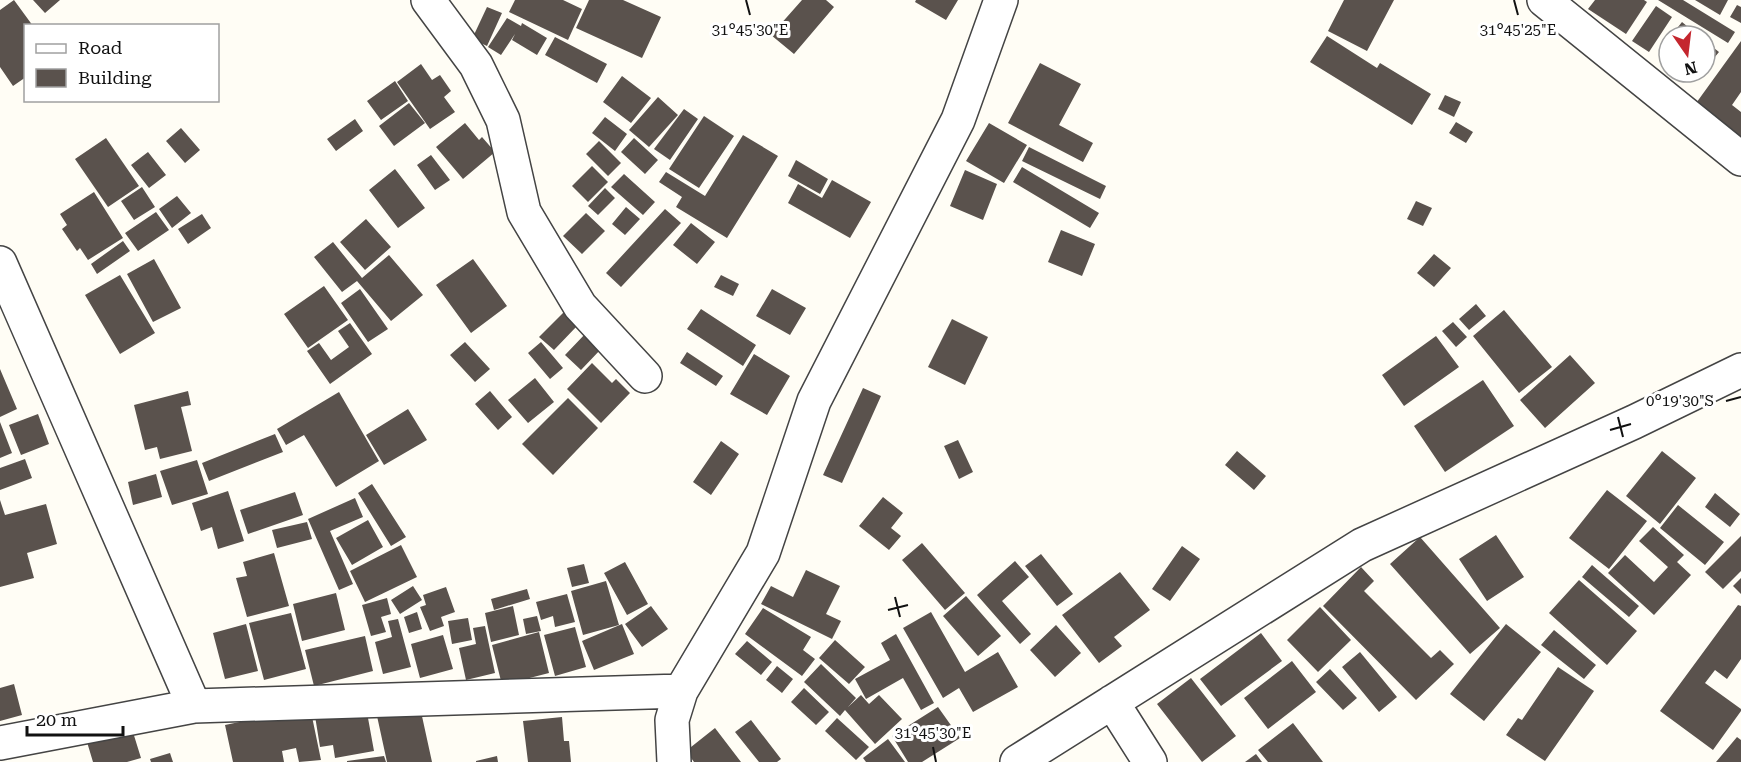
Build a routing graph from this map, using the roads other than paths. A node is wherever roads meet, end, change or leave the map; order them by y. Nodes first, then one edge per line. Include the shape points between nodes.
1 (428, 0) edge
2 (1001, 0) edge
3 (1544, 0) edge
4 (1741, 159) edge
5 (0, 263) edge
6 (1741, 370) edge
7 (645, 376) dead end
8 (681, 691) junction
9 (1112, 702) junction
10 (194, 706) junction
11 (0, 743) edge
12 (674, 762) edge
13 (1017, 762) edge
14 (1150, 762) edge

1 - 7 street via 476,65 503,120 524,212 580,306
2 - 8 street via 958,120 814,401 763,553
3 - 4 street
5 - 10 street
6 - 9 street via 1362,545
8 - 10 street
8 - 12 street via 672,720
9 - 13 street
9 - 14 street
10 - 11 street

